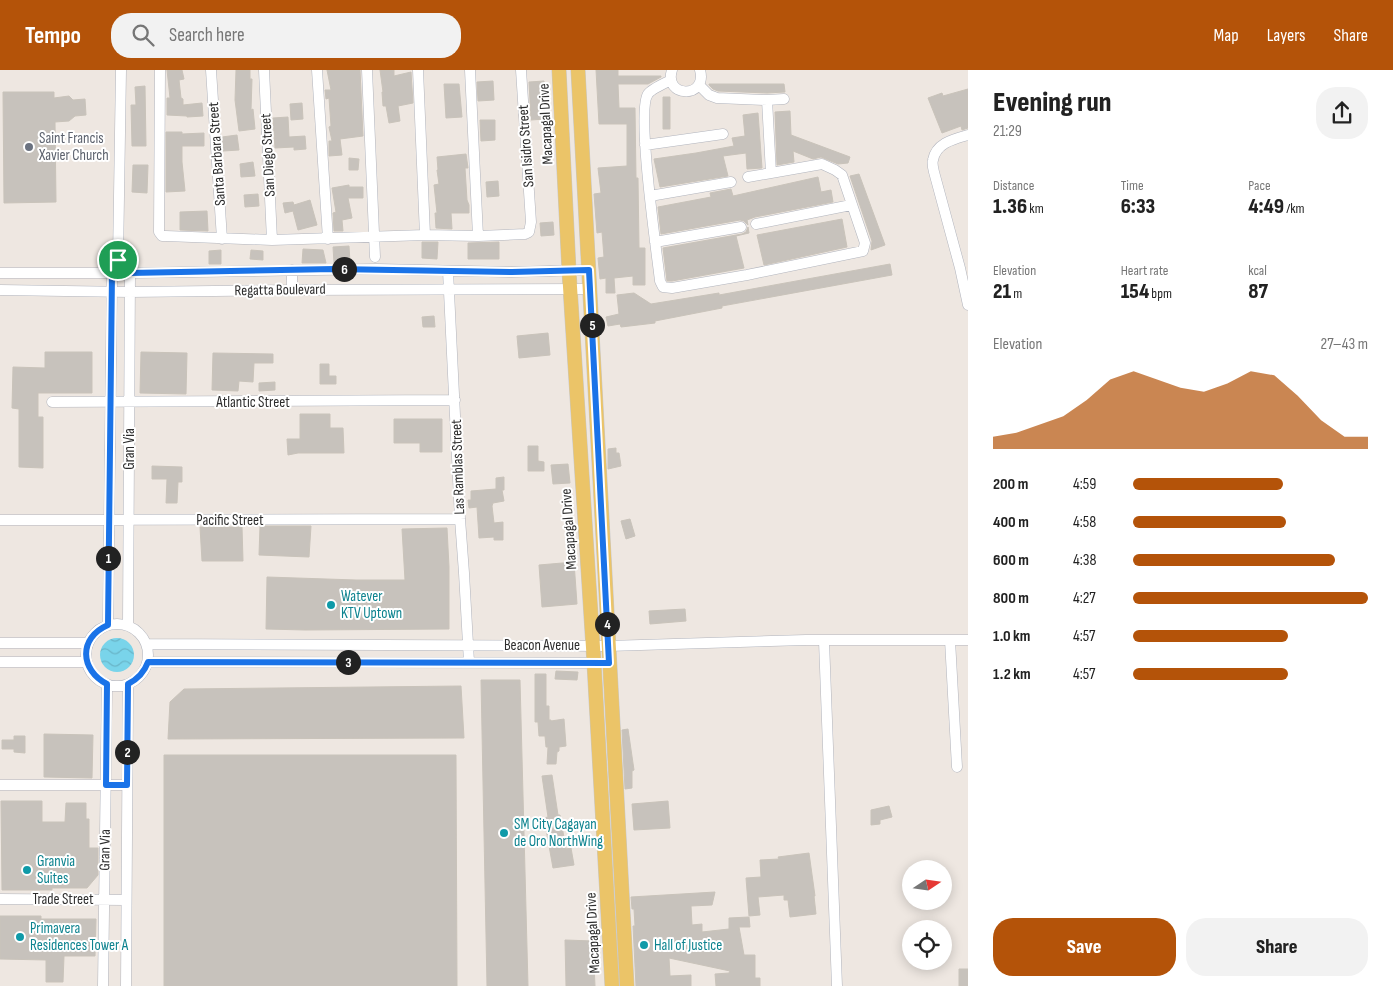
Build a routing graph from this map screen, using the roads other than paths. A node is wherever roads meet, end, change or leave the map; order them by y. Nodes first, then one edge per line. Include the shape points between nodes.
1 (121, 70) edge
2 (160, 70) edge
3 (212, 70) edge
4 (264, 70) edge
5 (317, 70) edge
6 (366, 70) edge
7 (418, 70) edge
8 (470, 70) edge
9 (521, 70) edge
10 (560, 70) edge
11 (578, 70) edge
12 (700, 70) edge
13 (671, 75) edge
14 (699, 85) junction
15 (784, 99) dead end
16 (767, 100) junction
17 (723, 134) dead end
18 (968, 135) edge
19 (645, 145) junction
20 (771, 173) junction
21 (748, 177) dead end
22 (731, 182) dead end
23 (650, 196) junction
24 (851, 205) junction
25 (756, 224) dead end
26 (741, 227) dead end
27 (425, 235) junction
28 (478, 236) junction
29 (374, 237) junction
30 (222, 239) junction
31 (328, 239) junction
32 (272, 240) junction
33 (655, 242) junction
34 (375, 257) dead end
35 (118, 260) junction
36 (292, 270) junction
37 (589, 270) junction
38 (448, 271) junction
39 (569, 271) junction
40 (0, 273) edge
41 (112, 273) junction
42 (130, 273) junction
43 (0, 290) edge
44 (292, 290) junction
45 (449, 290) junction
46 (570, 290) junction
47 (590, 290) junction
48 (111, 292) junction
49 (130, 292) junction
50 (968, 305) edge
51 (455, 400) junction
52 (52, 402) dead end
53 (110, 402) junction
54 (129, 402) junction
55 (460, 519) junction
56 (0, 520) edge
57 (109, 520) junction
58 (129, 520) junction
59 (108, 625) junction
60 (128, 625) junction
61 (950, 640) junction
62 (968, 640) edge
63 (824, 641) junction
64 (0, 643) edge
65 (88, 643) junction
66 (147, 644) junction
67 (468, 645) junction
68 (593, 646) junction
69 (608, 646) junction
70 (0, 662) edge
71 (87, 662) junction
72 (148, 662) junction
73 (469, 662) junction
74 (594, 663) junction
75 (609, 663) junction
76 (107, 684) junction
77 (128, 684) junction
78 (957, 767) dead end
79 (0, 785) edge
80 (106, 785) junction
81 (127, 785) junction
82 (0, 899) edge
83 (104, 900) junction
84 (126, 900) junction
85 (103, 986) edge
86 (126, 986) edge
87 (612, 986) edge
88 (627, 986) edge
89 (837, 986) edge

1 - 35 street
2 - 30 street via 159,232 162,236
3 - 30 street, Santa Barbara Street
4 - 32 street, San Diego Street
5 - 31 street
6 - 29 street
7 - 27 street
8 - 28 street
9 - 28 street, San Isidro Street via 529,232
10 - 39 main road, Macapagal Drive
11 - 37 main road, Macapagal Drive
12 - 14 street
13 - 14 street via 677,90 689,92
13 - 19 street via 648,94 645,102
14 - 16 street via 708,95 717,98
15 - 16 street
16 - 20 street
17 - 19 street
18 - 50 street via 944,144 932,160
19 - 23 street
20 - 21 street
20 - 24 street via 822,164 842,175
22 - 23 street
23 - 33 street
24 - 25 street
24 - 33 street via 866,244 863,251 747,275 663,287
26 - 33 street
27 - 28 street
27 - 29 street
29 - 31 street
29 - 34 street
30 - 32 street
31 - 32 street
35 - 41 street
35 - 42 street
36 - 38 street, Regatta Boulevard
36 - 42 street, Regatta Boulevard
36 - 44 street
37 - 39 street, Regatta Boulevard
37 - 47 main road, Macapagal Drive
38 - 39 street, Regatta Boulevard
38 - 45 street, Las Ramblas Street
39 - 46 main road, Macapagal Drive
40 - 41 street, Regatta Boulevard
41 - 42 street, Regatta Boulevard
41 - 48 street, Gran Via
42 - 49 street, Gran Via
43 - 48 street, Regatta Boulevard
44 - 45 street, Regatta Boulevard
44 - 49 street, Regatta Boulevard
45 - 46 street, Regatta Boulevard
45 - 51 street, Las Ramblas Street
46 - 47 street, Regatta Boulevard
46 - 68 main road, Macapagal Drive
47 - 69 main road, Macapagal Drive
48 - 49 street, Regatta Boulevard
48 - 53 street, Gran Via
49 - 54 street, Gran Via
51 - 54 street, Atlantic Street
51 - 55 street, Las Ramblas Street
52 - 53 street, Atlantic Street
53 - 54 street, Atlantic Street
53 - 57 street, Gran Via
54 - 58 street, Gran Via
55 - 58 street, Pacific Street
55 - 67 street, Las Ramblas Street
56 - 57 street, Pacific Street
57 - 58 street, Pacific Street
57 - 59 street, Gran Via
58 - 60 street, Gran Via
59 - 60 street
59 - 65 street via 96,632
60 - 66 street via 139,632
61 - 62 street, Beacon Avenue
61 - 63 street, Beacon Avenue
61 - 78 street
63 - 69 street, Beacon Avenue
63 - 89 street
64 - 65 street
65 - 71 street
66 - 67 street, Beacon Avenue
66 - 72 street
67 - 68 street, Beacon Avenue
67 - 73 street, Las Ramblas Street
68 - 69 street, Beacon Avenue
68 - 74 main road, Macapagal Drive
69 - 75 main road, Macapagal Drive
70 - 71 street
71 - 76 street via 94,676
72 - 73 street, Beacon Avenue
72 - 77 street via 141,676
73 - 74 street, Beacon Avenue
74 - 75 street, Beacon Avenue
74 - 87 main road, Macapagal Drive
75 - 88 main road, Macapagal Drive
76 - 77 street
76 - 80 street, Gran Via
77 - 81 street, Gran Via
79 - 80 street
80 - 81 street
80 - 83 street, Gran Via
81 - 84 street, Gran Via
82 - 83 street, Trade Street
83 - 84 street, Trade Street
83 - 85 street, Gran Via
84 - 86 street, Gran Via

